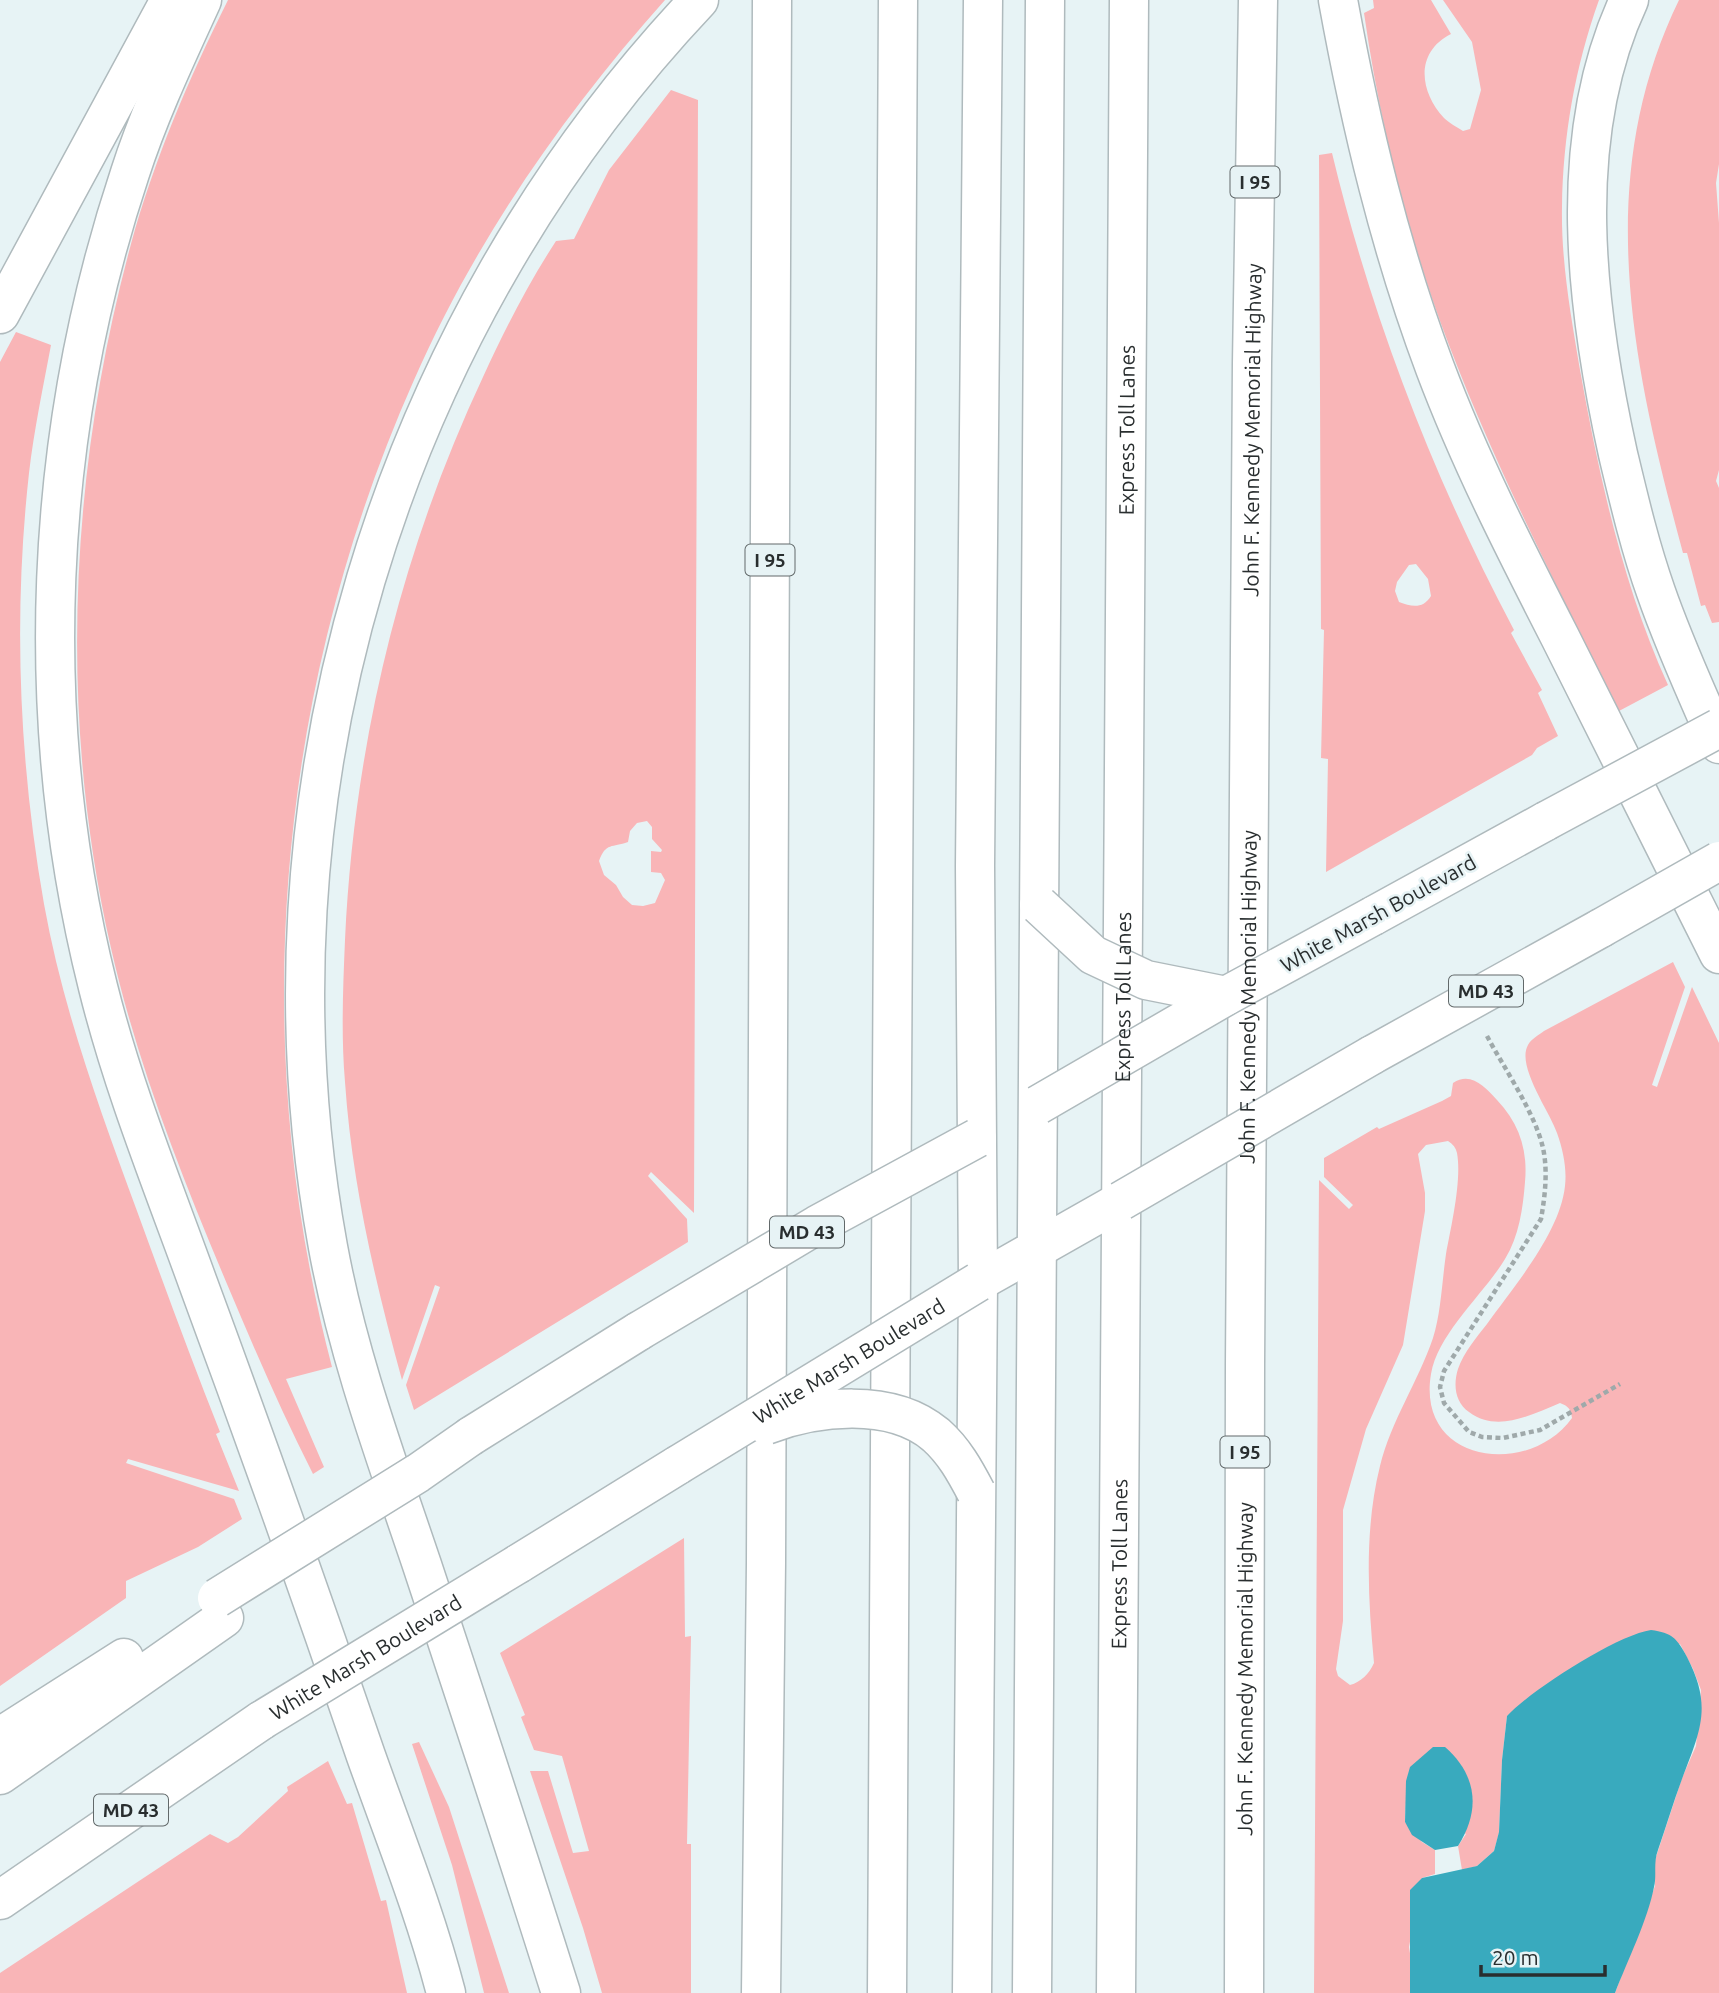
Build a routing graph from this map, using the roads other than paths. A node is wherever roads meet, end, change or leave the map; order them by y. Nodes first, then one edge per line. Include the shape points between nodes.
1 (170, 0) edge
2 (202, 0) edge
3 (699, 0) edge
4 (772, 0) edge
5 (898, 0) edge
6 (983, 0) edge
7 (1045, 0) edge
8 (1129, 0) edge
9 (1258, 0) edge
10 (1338, 0) edge
11 (1629, 0) edge
12 (0, 314) edge
13 (1719, 728) edge
14 (1719, 744) edge
15 (1719, 861) edge
16 (1039, 905) junction
17 (1719, 954) edge
18 (1226, 996) junction
19 (1038, 1105) junction
20 (977, 1138) junction
21 (1037, 1248) junction
22 (978, 1282) junction
23 (678, 1465) junction
24 (976, 1492) junction
25 (220, 1608) junction
26 (0, 1737) edge
27 (0, 1775) edge
28 (0, 1900) edge
29 (446, 1993) edge
30 (561, 1993) edge
31 (761, 1993) edge
32 (887, 1993) edge
33 (972, 1993) edge
34 (1032, 1993) edge
35 (1116, 1993) edge
36 (1244, 1993) edge

1 - 12 highway
2 - 29 highway via 130,174 81,363 66,459 55,589 65,815 85,932 116,1048 431,1937
3 - 30 highway via 628,78 549,185 454,349 423,417 363,587 339,678 315,813 306,933 308,1094 316,1172 341,1304 368,1401
4 - 31 highway, I 95
5 - 32 highway
6 - 20 highway
7 - 16 highway
8 - 35 highway, Express Toll Lanes
9 - 36 highway, John F. Kennedy Memorial Highway / I 95 via 1245,1351
10 - 17 highway via 1391,238 1457,424
11 - 14 highway via 1603,77 1593,129 1587,232 1593,312 1630,506 1655,590
13 - 18 highway, White Marsh Boulevard / MD 43, bridge
15 - 21 highway, White Marsh Boulevard / MD 43, bridge
16 - 18 highway, bridge via 1093,955 1146,980
16 - 19 highway
18 - 19 highway, White Marsh Boulevard / MD 43, bridge
19 - 20 highway, White Marsh Boulevard / MD 43
19 - 21 highway
20 - 22 highway
20 - 25 highway, White Marsh Boulevard / MD 43, bridge via 639,1331 471,1436
21 - 22 highway, White Marsh Boulevard / MD 43
21 - 34 highway
22 - 23 highway, White Marsh Boulevard / MD 43, bridge
22 - 24 highway
23 - 24 highway, bridge via 782,1419 863,1410 910,1419 935,1435 954,1455
23 - 28 highway, White Marsh Boulevard / MD 43, bridge via 262,1720
24 - 33 highway
25 - 26 highway, White Marsh Boulevard / MD 43
25 - 27 highway

